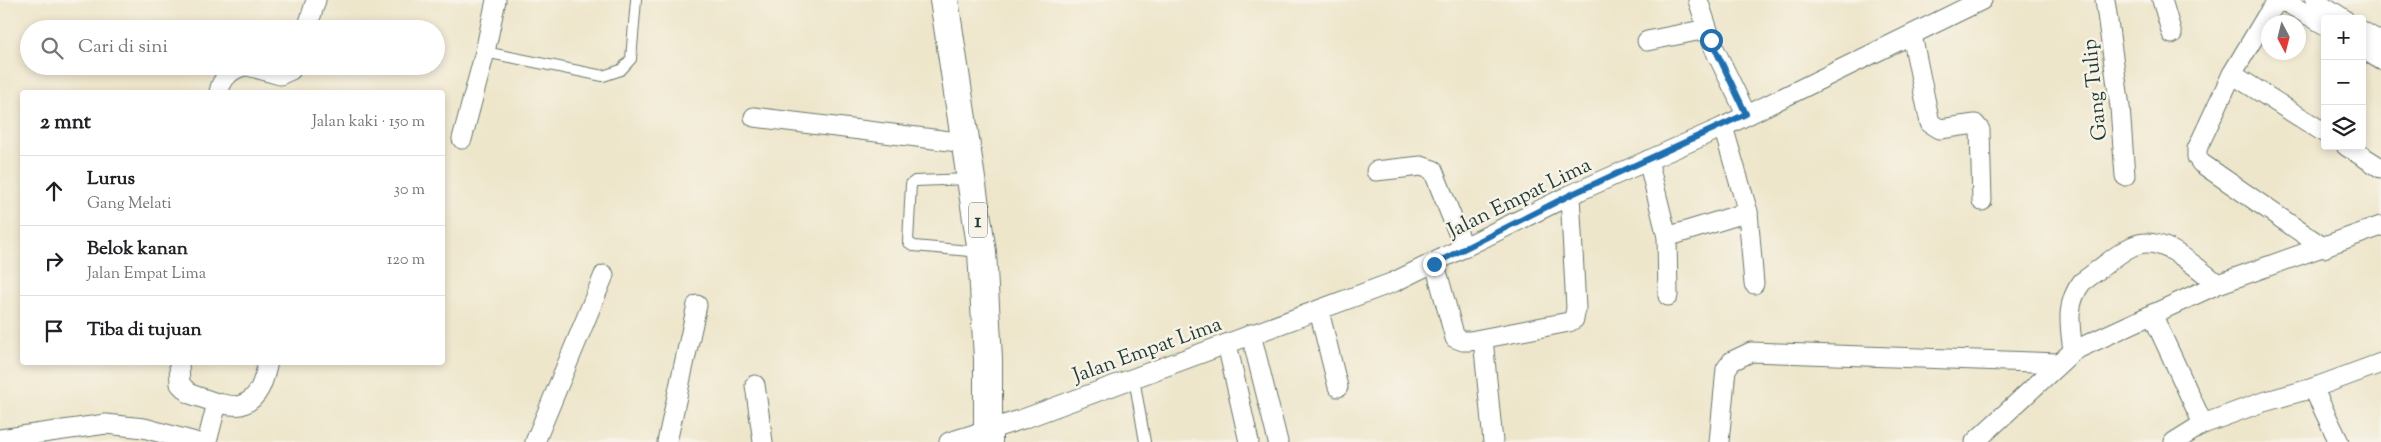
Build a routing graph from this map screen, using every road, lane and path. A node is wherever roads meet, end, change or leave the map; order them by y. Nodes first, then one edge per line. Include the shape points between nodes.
1 (316, 0) edge
2 (496, 0) edge
3 (636, 0) edge
4 (944, 0) edge
5 (1698, 0) edge
6 (1982, 0) edge
7 (2105, 0) edge
8 (2162, 0) edge
9 (2315, 0) edge
10 (2338, 15) edge
11 (310, 20) edge
12 (2321, 24) edge
13 (1707, 29) junction
14 (2366, 33) edge
15 (2172, 34) dead end
16 (1912, 35) junction
17 (1647, 40) dead end
18 (2381, 42) edge
19 (2366, 51) edge
20 (486, 52) junction
21 (2381, 60) edge
22 (2232, 74) junction
23 (228, 75) edge
24 (219, 90) edge
25 (1746, 114) junction
26 (754, 117) dead end
27 (1722, 127) junction
28 (2321, 130) edge
29 (462, 139) dead end
30 (966, 142) junction
31 (2352, 150) edge
32 (1648, 160) junction
33 (2381, 168) edge
34 (1376, 171) dead end
35 (2125, 176) dead end
36 (972, 179) junction
37 (1570, 195) junction
38 (1982, 201) dead end
39 (1748, 212) junction
40 (2381, 226) edge
41 (1667, 237) junction
42 (1464, 248) junction
43 (2324, 248) junction
44 (982, 252) junction
45 (1434, 264) junction
46 (604, 275) dead end
47 (1754, 284) dead end
48 (2218, 284) junction
49 (1668, 296) dead end
50 (697, 305) dead end
51 (1319, 311) junction
52 (2152, 314) junction
53 (1251, 334) junction
54 (1483, 339) junction
55 (1227, 344) junction
56 (2073, 351) junction
57 (2381, 363) edge
58 (2058, 364) junction
59 (179, 365) edge
60 (267, 365) edge
61 (1134, 378) junction
62 (755, 385) dead end
63 (1338, 388) dead end
64 (2313, 388) junction
65 (217, 403) junction
66 (2203, 424) junction
67 (988, 436) edge
68 (0, 439) edge
69 (195, 442) edge
70 (207, 442) edge
71 (535, 442) edge
72 (667, 442) edge
73 (763, 442) edge
74 (948, 442) edge
75 (1145, 442) edge
76 (1249, 442) edge
77 (1278, 442) edge
78 (1493, 442) edge
79 (1719, 442) edge
80 (1975, 442) edge
81 (2174, 442) edge
82 (2339, 442) edge

1 - 11 street
2 - 20 street
3 - 20 lane via 631,59 622,70 603,76
4 - 30 highway, 1
5 - 13 street
6 - 16 street, Jalan Empat Lima
7 - 35 street, Gang Tulip via 2120,107
8 - 15 street
9 - 10 street
12 - 22 street via 2286,2 2276,3
13 - 17 street
13 - 25 street
14 - 18 street
16 - 25 street, Jalan Empat Lima
16 - 38 street via 1930,123 1940,129 1975,124 1980,130
19 - 21 street
20 - 29 street
22 - 28 street
22 - 43 street via 2197,149 2197,157 2201,163
23 - 24 street
25 - 27 street, Jalan Empat Lima
26 - 30 street
27 - 32 street, Jalan Empat Lima
27 - 39 street
30 - 36 highway, 1
31 - 33 street
32 - 37 street, Jalan Empat Lima
32 - 41 street
34 - 42 street via 1421,166 1433,170
36 - 44 highway, 1
36 - 44 lane via 915,181 911,184 908,242 914,246
37 - 42 street, Jalan Empat Lima
37 - 54 street via 1574,320
39 - 41 street
39 - 47 street
40 - 43 street
41 - 49 street
42 - 45 street, Jalan Empat Lima
43 - 48 street
44 - 67 highway, 1
45 - 51 street, Jalan Empat Lima
45 - 54 street via 1455,338 1462,341
46 - 71 street
48 - 52 street
48 - 56 street via 2165,247 2150,243 2134,245 2082,282 2076,290 2069,318
50 - 72 street
51 - 53 street, Jalan Empat Lima
51 - 63 street
52 - 56 street
52 - 66 street
53 - 55 street, Jalan Empat Lima
53 - 77 street
54 - 78 street
55 - 61 street, Jalan Empat Lima
55 - 76 street
56 - 58 street
57 - 64 street
58 - 79 street via 1751,352 1732,361 1726,369
58 - 80 street
59 - 65 street via 180,384 190,394
60 - 65 street via 261,388 254,398 240,406
61 - 67 street, Jalan Empat Lima via 1023,419
61 - 75 lane
62 - 73 street
64 - 66 street
64 - 82 street
65 - 70 street
66 - 81 street
67 - 74 street, Jalan Empat Lima
68 - 69 street via 106,424 144,428

